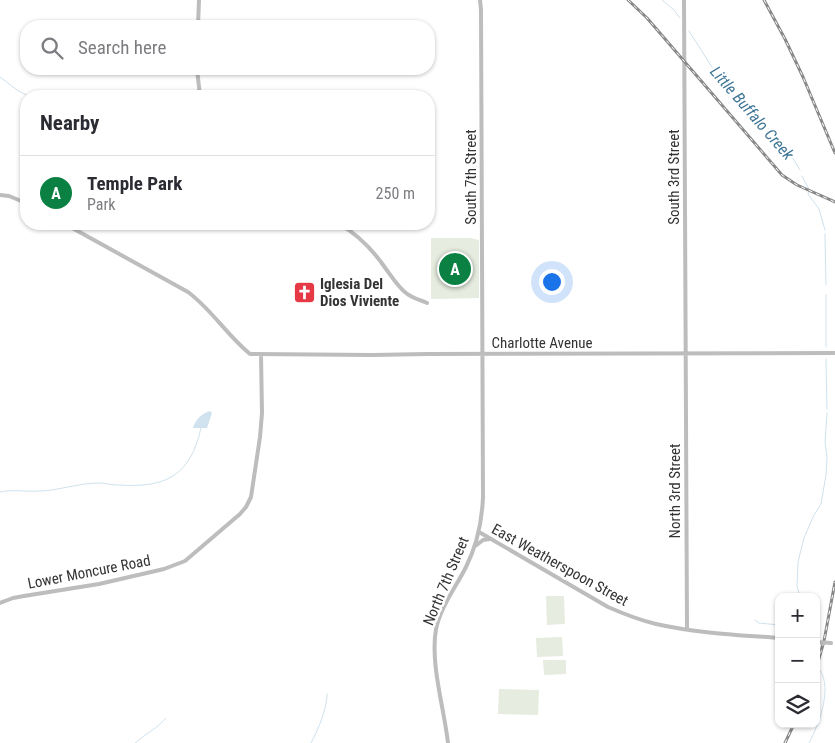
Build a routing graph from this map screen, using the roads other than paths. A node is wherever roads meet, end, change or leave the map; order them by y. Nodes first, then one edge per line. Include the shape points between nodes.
1 (199, 0) edge
2 (480, 0) edge
3 (684, 0) edge
4 (198, 20) edge
5 (198, 75) edge
6 (199, 90) edge
7 (0, 195) edge
8 (20, 201) edge
9 (75, 230) edge
10 (349, 230) edge
11 (427, 303) dead end
12 (835, 353) edge
13 (483, 354) junction
14 (686, 354) junction
15 (261, 355) junction
16 (479, 532) junction
17 (492, 540) junction
18 (474, 547) junction
19 (0, 603) edge
20 (687, 629) junction
21 (775, 638) edge
22 (820, 642) edge
23 (833, 643) edge
24 (448, 743) edge

1 - 4 street
2 - 13 street, South 7th Street
3 - 14 street, South 3rd Street
5 - 6 street
7 - 8 street
9 - 15 street, Charlotte Avenue via 188,292 250,354
10 - 11 street via 378,257 405,293
12 - 14 street, Charlotte Avenue
13 - 14 street, Charlotte Avenue
13 - 15 street, Charlotte Avenue
13 - 16 street, North 7th Street via 483,497
14 - 20 street, North 3rd Street
15 - 19 street, Lower Moncure Road via 260,432 251,497 240,514 185,561 164,569
16 - 17 street, East Weatherspoon Street
16 - 18 street, North 7th Street
17 - 18 street via 483,540
17 - 20 street, East Weatherspoon Street via 608,607 655,624
18 - 24 street, North 7th Street via 437,627 435,663
20 - 21 street, East Weatherspoon Street
22 - 23 street, bridge

